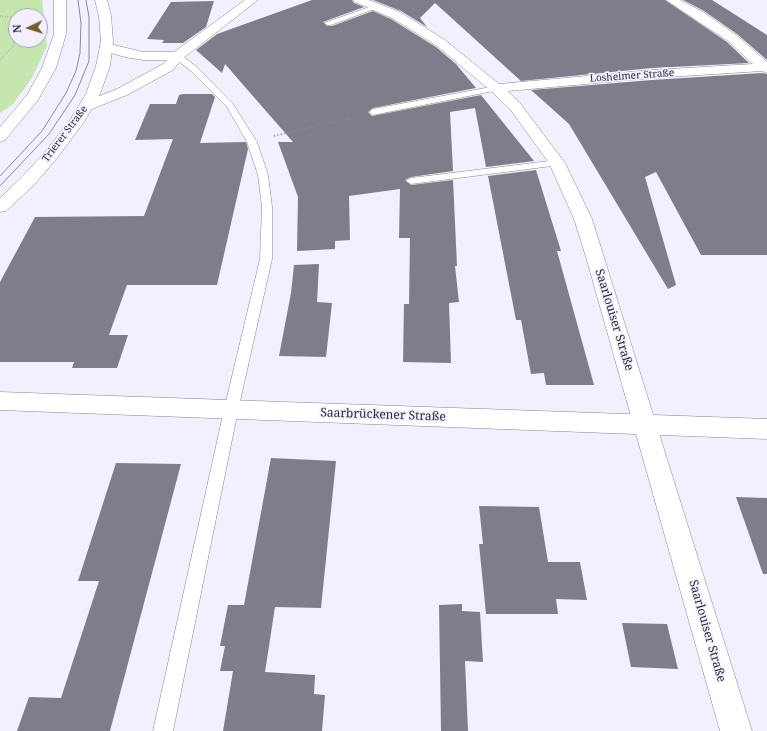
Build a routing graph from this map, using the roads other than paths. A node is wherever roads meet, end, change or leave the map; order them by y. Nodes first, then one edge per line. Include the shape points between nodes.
1 (60, 0) edge
2 (101, 0) edge
3 (252, 0) edge
4 (672, 0) edge
5 (367, 3) edge
6 (328, 23) dead end
7 (106, 47) junction
8 (177, 56) junction
9 (766, 68) edge
10 (496, 88) junction
11 (87, 106) junction
12 (373, 112) road end
13 (0, 137) edge
14 (557, 163) junction
15 (411, 181) dead end
16 (0, 207) edge
17 (0, 401) edge
18 (231, 410) junction
19 (645, 424) junction
20 (767, 429) edge
21 (163, 731) edge
22 (736, 731) edge

1 - 13 street via 60,34 49,68 33,97
2 - 7 street, Trierer Straße via 105,16
3 - 8 street
4 - 9 street via 732,38
5 - 6 lane
5 - 10 street, Saarlouiser Straße via 396,15 441,43
7 - 8 street via 143,56
7 - 11 street, Trierer Straße via 100,78
8 - 11 street via 168,67 122,92
8 - 18 lane via 194,69 230,106 252,142 263,175 267,207 266,259
9 - 10 street, Losheimer Straße via 652,74
10 - 12 lane
10 - 14 street, Saarlouiser Straße via 515,106
11 - 16 street, Trierer Straße via 51,155
14 - 15 lane
14 - 19 street, Saarlouiser Straße via 583,219
17 - 18 street, Saarbrückener Straße
18 - 19 street, Saarbrückener Straße
18 - 21 lane
19 - 20 street, Saarbrückener Straße
19 - 22 street, Saarlouiser Straße

